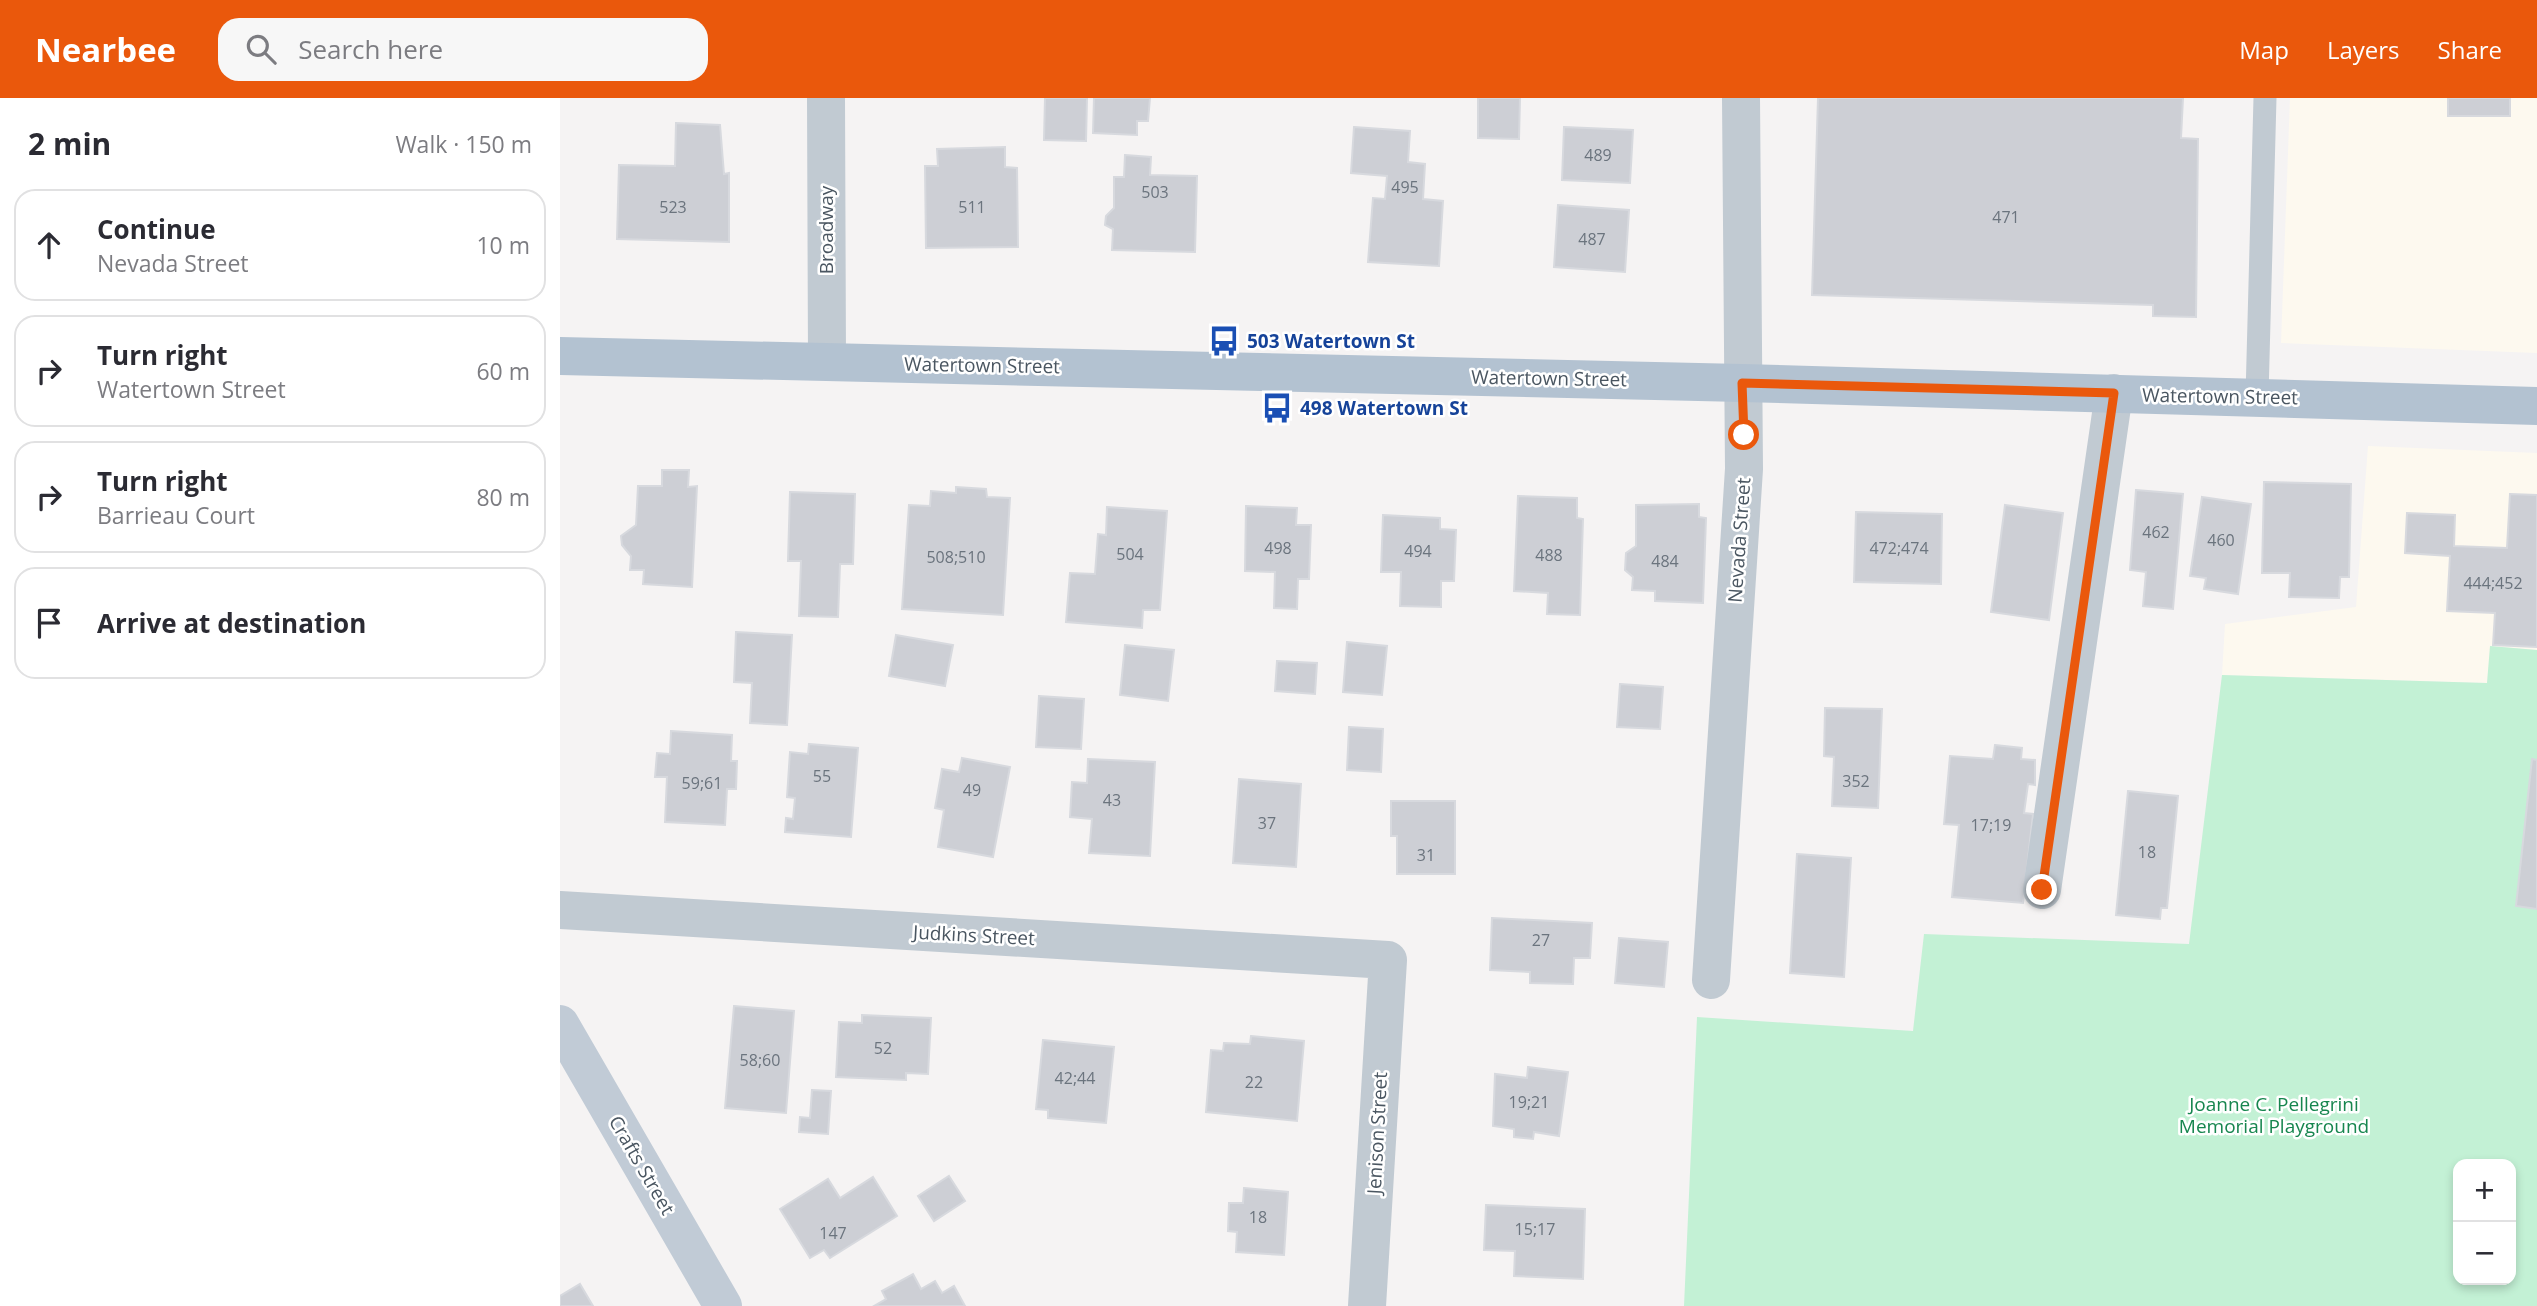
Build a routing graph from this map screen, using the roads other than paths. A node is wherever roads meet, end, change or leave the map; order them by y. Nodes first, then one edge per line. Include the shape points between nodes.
1 (826, 98) edge
2 (1741, 98) edge
3 (2265, 98) edge
4 (560, 356) edge
5 (827, 361) junction
6 (1742, 383) junction
7 (2114, 393) junction
8 (2257, 396) junction
9 (2537, 406) edge
10 (2042, 890) dead end
11 (560, 910) edge
12 (1388, 960) joint
13 (1711, 980) dead end
14 (560, 1024) edge
15 (723, 1306) edge
16 (1367, 1306) edge

1 - 5 street, Broadway
2 - 6 street, Nevada Street
3 - 8 lane
4 - 5 main road, Watertown Street
5 - 6 main road, Watertown Street
6 - 7 main road, Watertown Street
6 - 13 street, Nevada Street via 1744,469
7 - 8 main road, Watertown Street
7 - 10 street
8 - 9 main road, Watertown Street
11 - 12 street, Judkins Street
12 - 16 street, Jenison Street
14 - 15 main road, Crafts Street

